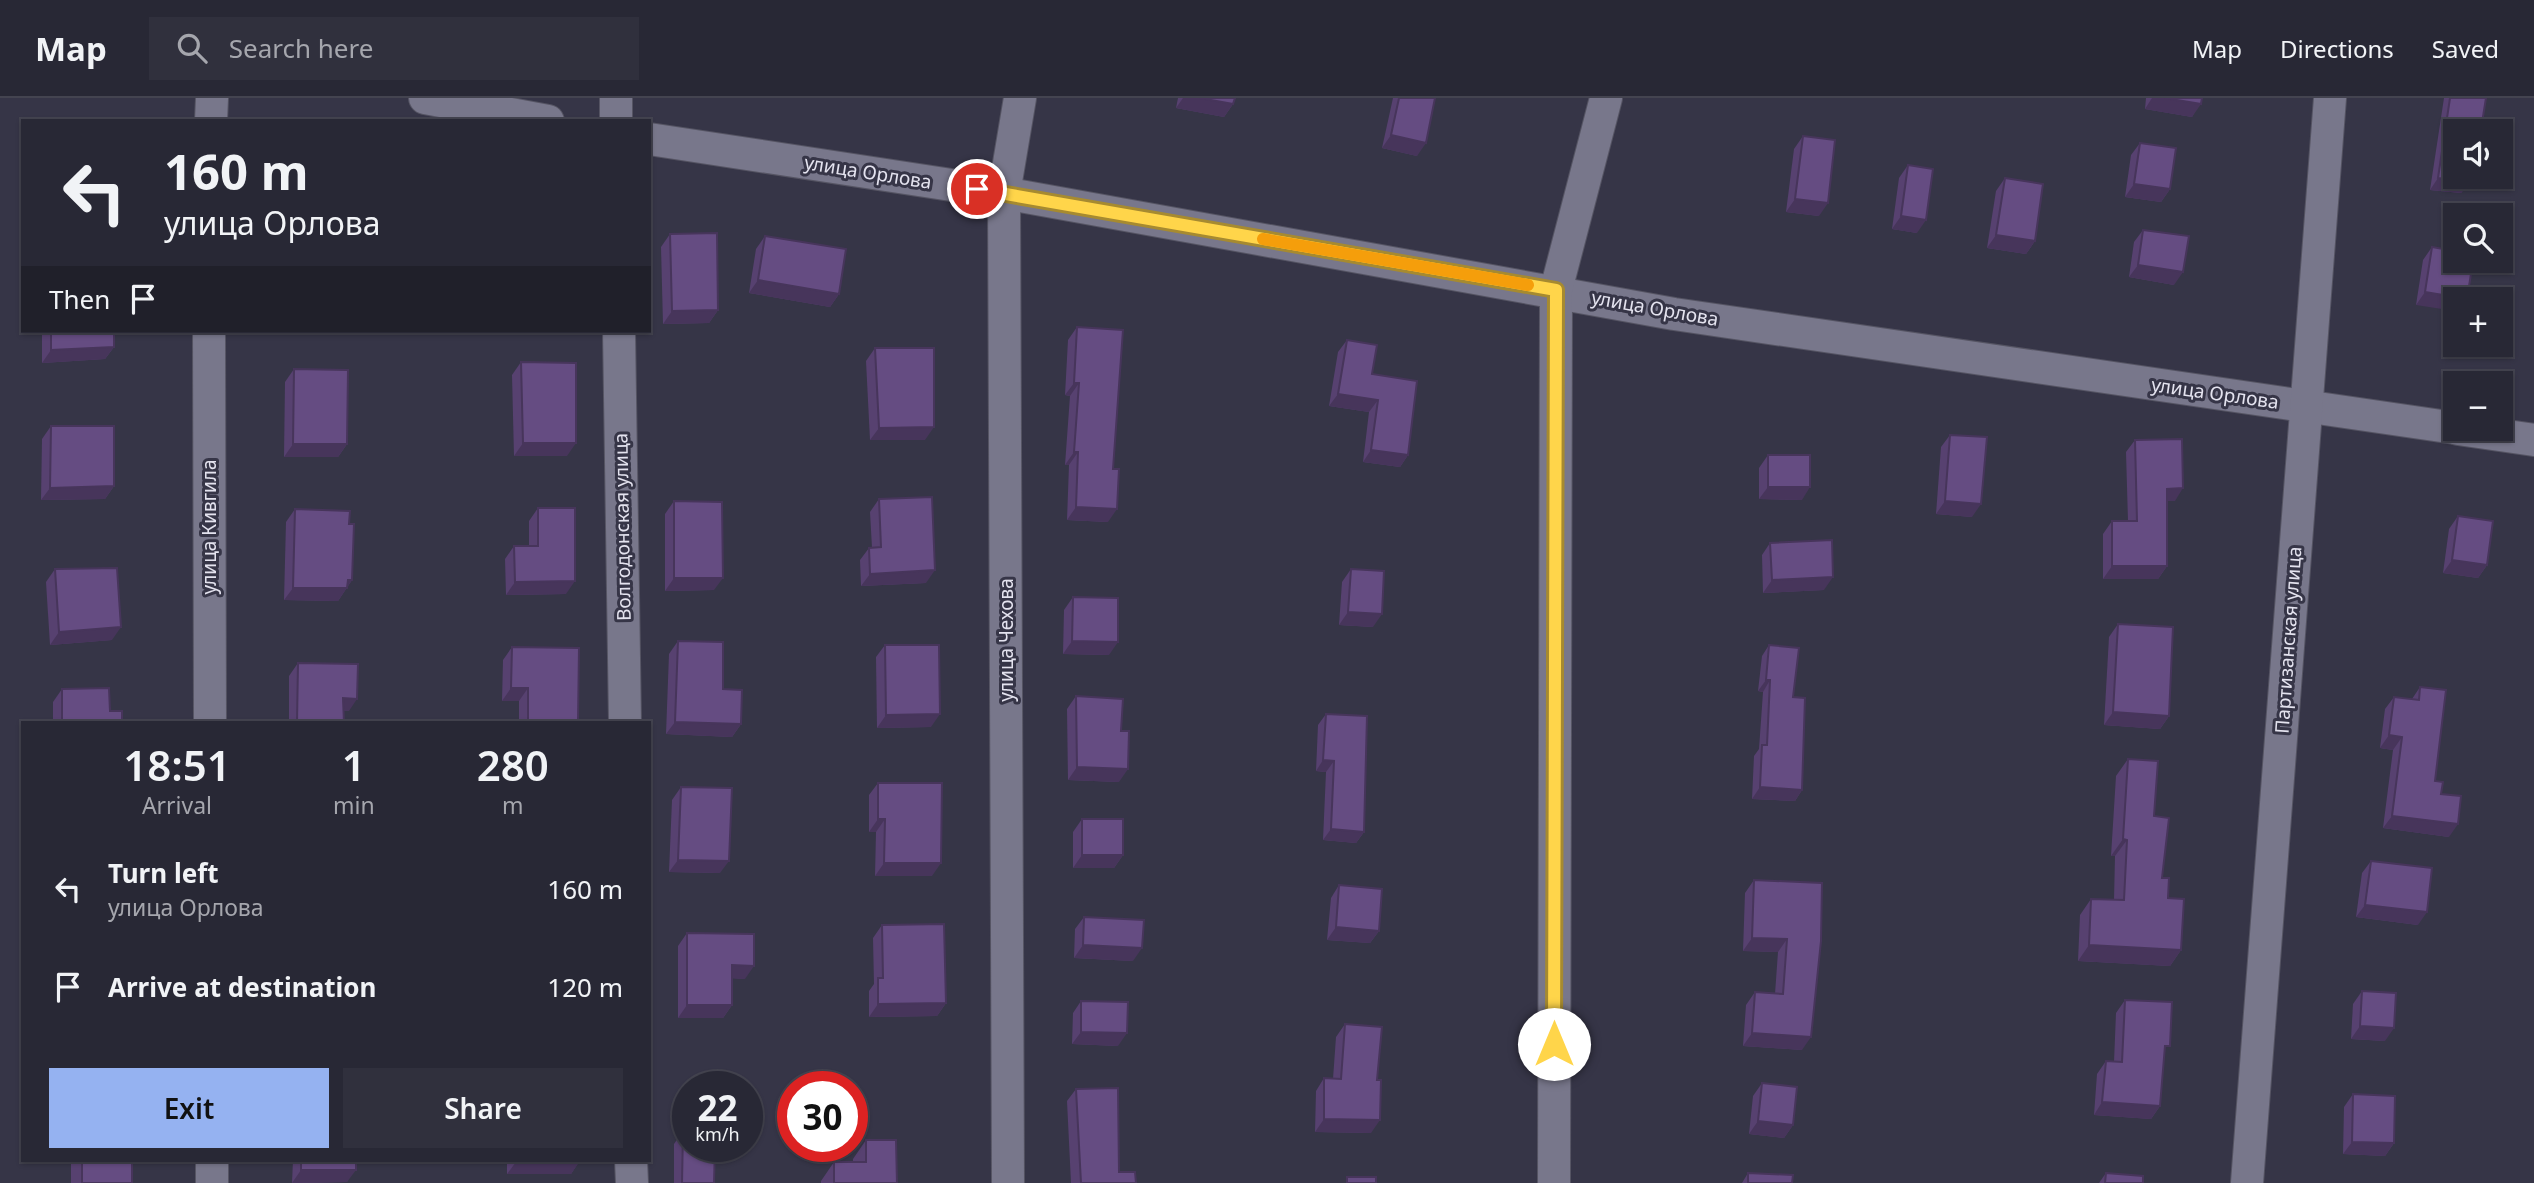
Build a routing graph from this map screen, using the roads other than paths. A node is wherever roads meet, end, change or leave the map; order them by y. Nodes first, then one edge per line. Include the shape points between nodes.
1 (212, 98) edge
2 (425, 98) edge
3 (616, 98) edge
4 (1020, 98) edge
5 (1606, 98) edge
6 (2330, 98) edge
7 (211, 119) edge
8 (537, 119) edge
9 (616, 119) edge
10 (651, 139) edge
11 (1004, 193) junction
12 (1556, 290) junction
13 (209, 333) edge
14 (618, 333) edge
15 (2305, 406) junction
16 (2443, 427) edge
17 (2513, 437) edge
18 (2534, 440) edge
19 (210, 721) edge
20 (625, 721) edge
21 (212, 1162) edge
22 (631, 1162) edge
23 (212, 1183) edge
24 (632, 1183) edge
25 (1008, 1183) edge
26 (1554, 1183) edge
27 (2247, 1183) edge

1 - 7 street
2 - 8 street
3 - 9 street
4 - 11 street, улица Чехова
5 - 12 street
6 - 15 street, Партизанская улица
10 - 11 street, улица Орлова
11 - 12 street, улица Орлова
11 - 25 street, улица Чехова
12 - 15 street, улица Орлова via 1674,314
12 - 26 street
13 - 19 street, улица Кивгила
14 - 20 street, Волгодонская улица
15 - 16 street, улица Орлова
15 - 27 street, Партизанская улица
17 - 18 street, улица Орлова
21 - 23 street
22 - 24 street

